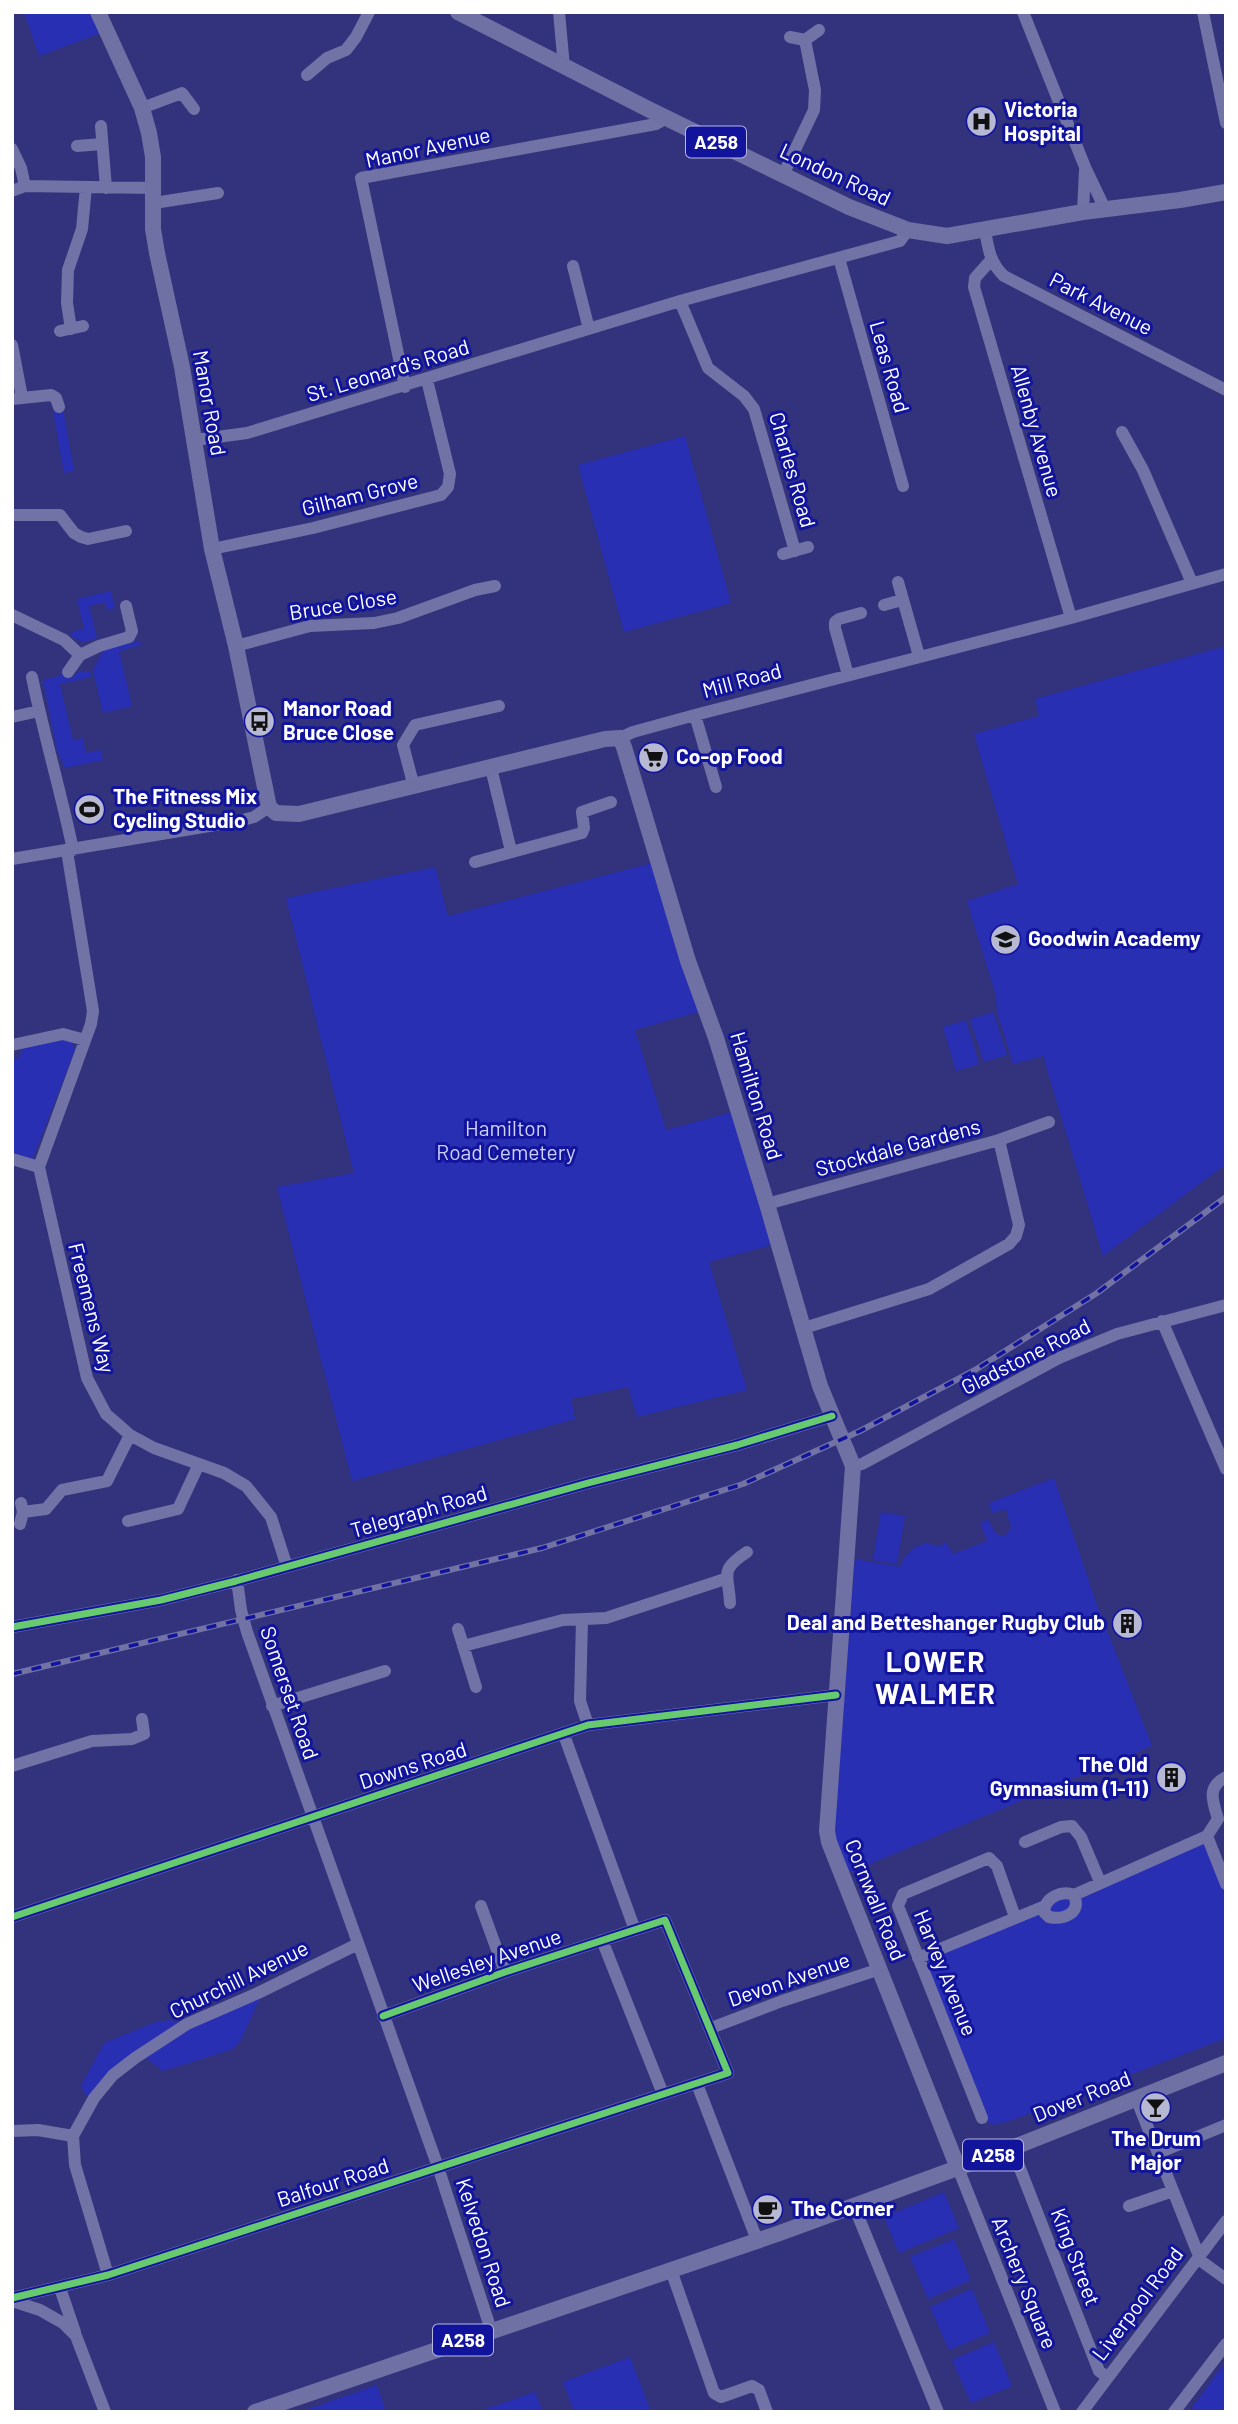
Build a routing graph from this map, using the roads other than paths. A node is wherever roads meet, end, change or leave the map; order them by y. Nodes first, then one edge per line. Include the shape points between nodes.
1 (99, 12) edge
2 (369, 12) edge
3 (458, 12) edge
4 (559, 12) edge
5 (1023, 12) edge
6 (1203, 12) edge
7 (820, 30) dead end
8 (790, 37) dead end
9 (806, 40) junction
10 (564, 67) junction
11 (307, 75) dead end
12 (142, 108) junction
13 (194, 109) dead end
14 (667, 118) junction
15 (1226, 123) edge
16 (101, 126) dead end
17 (102, 145) junction
18 (77, 146) dead end
19 (12, 149) edge
20 (1085, 167) junction
21 (783, 175) junction
22 (25, 187) junction
23 (86, 187) junction
24 (106, 188) junction
25 (12, 191) edge
26 (218, 192) dead end
27 (1226, 192) edge
28 (154, 195) junction
29 (1105, 209) junction
30 (1083, 212) junction
31 (908, 230) junction
32 (985, 230) junction
33 (839, 258) junction
34 (991, 260) junction
35 (573, 266) dead end
36 (680, 301) junction
37 (71, 329) dead end
38 (589, 329) junction
39 (12, 345) edge
40 (427, 380) junction
41 (405, 387) junction
42 (1226, 390) edge
43 (17, 398) edge
44 (59, 407) dead end
45 (1122, 432) dead end
46 (195, 440) junction
47 (903, 486) dead end
48 (12, 515) edge
49 (126, 531) dead end
50 (212, 550) junction
51 (796, 551) dead end
52 (1226, 574) edge
53 (898, 582) dead end
54 (1192, 583) junction
55 (495, 586) dead end
56 (902, 600) junction
57 (884, 605) dead end
58 (126, 606) dead end
59 (861, 613) dead end
60 (12, 615) edge
61 (1071, 618) junction
62 (236, 646) junction
63 (80, 656) junction
64 (919, 656) junction
65 (68, 672) dead end
66 (848, 676) junction
67 (32, 677) dead end
68 (499, 706) dead end
69 (39, 711) junction
70 (695, 715) junction
71 (12, 717) edge
72 (620, 738) junction
73 (491, 768) junction
74 (414, 787) junction
75 (716, 787) dead end
76 (611, 803) dead end
77 (269, 807) junction
78 (70, 851) junction
79 (511, 851) junction
80 (12, 859) edge
81 (475, 862) dead end
82 (85, 1040) junction
83 (12, 1045) edge
84 (1049, 1122) dead end
85 (999, 1140) junction
86 (12, 1159) edge
87 (39, 1167) junction
88 (767, 1204) junction
89 (1226, 1305) edge
90 (1162, 1321) junction
91 (804, 1328) junction
92 (832, 1416) junction
93 (130, 1435) junction
94 (199, 1464) junction
95 (853, 1466) junction
96 (1226, 1469) edge
97 (21, 1513) dead end
98 (128, 1521) dead end
99 (747, 1552) dead end
100 (287, 1567) junction
101 (725, 1579) junction
102 (237, 1580) junction
103 (730, 1603) dead end
104 (582, 1620) junction
105 (12, 1627) edge
106 (458, 1629) dead end
107 (463, 1646) junction
108 (386, 1671) dead end
109 (476, 1687) dead end
110 (835, 1695) junction
111 (272, 1706) junction
112 (142, 1719) dead end
113 (588, 1725) junction
114 (564, 1735) junction
115 (12, 1766) edge
116 (1226, 1777) edge
117 (314, 1816) junction
118 (1222, 1819) edge
119 (1207, 1836) junction
120 (1026, 1842) dead end
121 (1100, 1882) junction
122 (1226, 1884) edge
123 (1074, 1895) junction
124 (481, 1906) dead end
125 (1045, 1906) junction
126 (12, 1917) edge
127 (1015, 1917) junction
128 (635, 1930) junction
129 (602, 1940) junction
130 (358, 1944) junction
131 (918, 1958) junction
132 (880, 1969) junction
133 (505, 1972) junction
134 (383, 2016) junction
135 (711, 2028) junction
136 (1226, 2063) edge
137 (697, 2084) junction
138 (663, 2094) junction
139 (1136, 2098) junction
140 (982, 2118) dead end
141 (1226, 2125) edge
142 (12, 2131) edge
143 (73, 2136) junction
144 (1012, 2148) junction
145 (1158, 2153) junction
146 (438, 2167) junction
147 (958, 2168) junction
148 (1173, 2191) junction
149 (854, 2206) junction
150 (1129, 2206) dead end
151 (1226, 2221) edge
152 (757, 2240) junction
153 (1199, 2256) junction
154 (671, 2270) junction
155 (108, 2276) junction
156 (1226, 2279) edge
157 (60, 2288) junction
158 (12, 2300) edge
159 (491, 2330) junction
160 (76, 2336) junction
161 (1226, 2344) edge
162 (1107, 2377) junction
163 (105, 2412) edge
164 (255, 2412) edge
165 (767, 2412) edge
166 (938, 2412) edge
167 (1055, 2412) edge
168 (1082, 2412) edge
169 (1174, 2412) edge

1 - 12 main road, Manor Road
2 - 11 street via 346,50 327,58
3 - 10 main road, London Road / A258
4 - 10 street
5 - 20 street
6 - 15 street
7 - 9 street
8 - 9 street
9 - 21 street via 814,110
10 - 14 main road, London Road / A258
12 - 13 street via 181,90
12 - 28 main road, Manor Road via 153,157
14 - 21 main road, London Road / A258
14 - 41 street, Manor Avenue via 656,124 361,178
16 - 17 street
17 - 18 street
17 - 24 street
19 - 22 street
20 - 29 street
20 - 30 street
21 - 31 main road, London Road / A258
22 - 23 street
22 - 25 street
23 - 24 street
23 - 37 street via 82,229 66,286
24 - 28 street
26 - 28 street
27 - 29 main road, London Road / A258
28 - 46 main road, Manor Road via 157,253
29 - 30 main road, London Road / A258
30 - 32 main road, London Road / A258
31 - 32 main road, London Road / A258 via 947,236
31 - 33 street, St. Leonard's Road via 900,241
32 - 34 street
33 - 36 street, St. Leonard's Road
33 - 47 street, Leas Road
34 - 42 street, Park Avenue via 1004,276
34 - 61 street, Allenby Avenue via 975,278 974,287
35 - 38 street
36 - 38 street, St. Leonard's Road
36 - 51 street, Charles Road via 708,368 754,409
38 - 40 street, St. Leonard's Road
39 - 43 street
40 - 41 street, St. Leonard's Road
40 - 50 street, Gilham Grove via 450,474 449,487 441,495
41 - 46 street, St. Leonard's Road via 247,433
43 - 44 street via 51,395
45 - 54 street via 1148,468
46 - 50 main road, Manor Road
48 - 49 street via 60,515 74,533 88,539
50 - 62 main road, Manor Road
52 - 54 street, Mill Road
53 - 56 street
54 - 61 street, Mill Road
55 - 62 street, Bruce Close via 397,618 310,626
56 - 57 street
56 - 64 street
58 - 63 street via 132,631 129,637
59 - 66 street via 835,622
60 - 63 street via 64,640
61 - 64 street, Mill Road
62 - 77 main road, Manor Road
63 - 65 street
64 - 66 street, Mill Road
66 - 70 street, Mill Road
67 - 69 street
68 - 74 street via 415,725 402,745
69 - 71 street
69 - 78 street
70 - 72 street, Mill Road
70 - 75 street
72 - 73 main road, Mill Road
72 - 88 main road, Hamilton Road
73 - 74 main road, Mill Road
73 - 79 street
74 - 77 main road, Mill Road via 299,814 276,813
76 - 79 street via 582,812 582,833
77 - 78 street via 239,821
78 - 80 street
78 - 82 street via 93,1011
79 - 81 street
82 - 83 street via 63,1034
82 - 87 street
84 - 85 street, Stockdale Gardens
85 - 88 street, Stockdale Gardens
85 - 91 street, Stockdale Gardens via 1019,1225 1009,1244 929,1289
86 - 87 street
87 - 93 street, Freemens Way via 88,1378 106,1414
88 - 91 main road, Hamilton Road
89 - 90 street, Gladstone Road
90 - 95 street, Gladstone Road via 1059,1358
90 - 96 street
91 - 92 main road, Hamilton Road
92 - 95 main road, Hamilton Road
92 - 100 street, Telegraph Road
93 - 94 street, Freemens Way
93 - 97 street via 107,1481 62,1490 46,1509
94 - 98 street via 178,1509
94 - 100 street, Freemens Way via 232,1476 256,1496 271,1517
95 - 110 main road, Cornwall Road
99 - 101 street via 730,1563
100 - 102 street, Telegraph Road
101 - 103 street
101 - 104 street via 606,1618
102 - 105 street, Telegraph Road via 161,1600
102 - 111 street, Somerset Road via 247,1632
104 - 107 street via 563,1620
104 - 113 street via 580,1701
106 - 107 street
107 - 109 street
108 - 111 street
110 - 113 street, Downs Road
110 - 132 main road, Cornwall Road via 827,1831
111 - 117 street, Somerset Road
112 - 115 street via 144,1734 132,1739 92,1741
113 - 114 street, Downs Road
114 - 117 street, Downs Road
114 - 128 street
116 - 118 street via 1216,1783 1211,1795
117 - 126 street, Downs Road
117 - 130 street, Somerset Road
118 - 119 street
119 - 121 street
119 - 122 street
120 - 121 street via 1072,1826 1081,1836
121 - 123 street
123 - 125 street via 1051,1898
123 - 125 street via 1076,1907 1065,1918 1049,1917
124 - 133 street
125 - 127 street
127 - 131 street
127 - 131 street, Harvey Avenue via 998,1866 989,1858 982,1859 903,1894 899,1913
128 - 129 street, Wellesley Avenue
128 - 135 street, Wellesley Avenue via 665,1920
129 - 133 street, Wellesley Avenue
129 - 138 street
130 - 134 street, Somerset Road
130 - 143 street, Churchill Avenue via 187,2024 135,2058 94,2098
131 - 140 street, Harvey Avenue via 968,2101
132 - 135 street, Devon Avenue
132 - 147 main road, Cornwall Road
133 - 134 street, Wellesley Avenue
134 - 146 street, Kelvedon Road
135 - 137 street, Balfour Road via 728,2073
136 - 139 main road, Dover Road / A258
137 - 138 street, Balfour Road
137 - 152 street
138 - 146 street, Balfour Road
139 - 144 main road, Dover Road / A258
139 - 145 street
141 - 145 street
142 - 143 street
143 - 155 street via 75,2165
144 - 147 main road, Dover Road / A258
144 - 162 street, King Street via 1099,2371
145 - 148 street
146 - 155 street, Balfour Road
146 - 159 street, Kelvedon Road
147 - 149 main road, Dover Road / A258
147 - 167 street, Archery Square
148 - 150 street
148 - 153 street
149 - 152 main road, Dover Road / A258
149 - 166 street
151 - 153 street, Liverpool Road
152 - 154 main road, A258
153 - 156 street
153 - 162 street, Liverpool Road
154 - 159 main road, A258
154 - 165 street via 714,2393 721,2397 752,2386 759,2390
155 - 157 street, Balfour Road
157 - 158 street, Balfour Road
157 - 160 street
158 - 160 street via 64,2323
159 - 164 main road, A258
160 - 163 street
161 - 169 street
162 - 168 street, Liverpool Road

